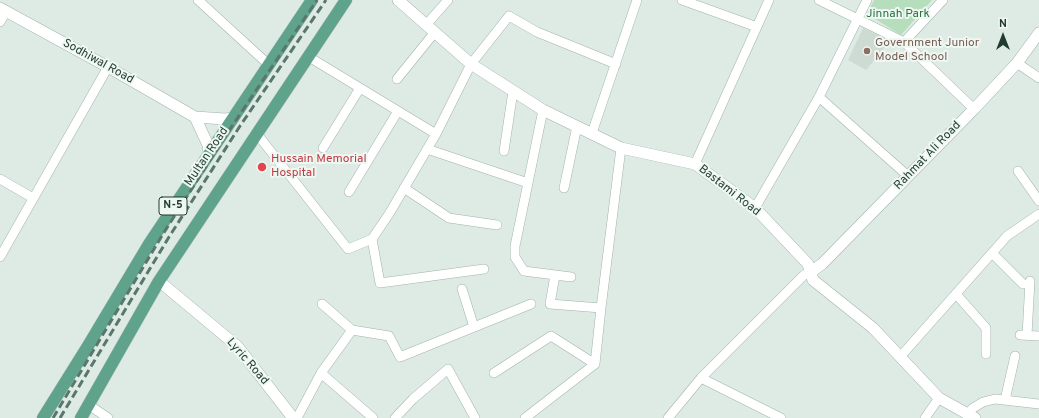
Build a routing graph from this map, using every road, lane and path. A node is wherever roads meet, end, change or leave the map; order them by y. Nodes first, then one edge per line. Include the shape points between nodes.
1 (198, 0) edge
2 (312, 0) edge
3 (346, 0) edge
4 (398, 0) edge
5 (448, 0) edge
6 (637, 0) edge
7 (682, 0) edge
8 (770, 0) edge
9 (819, 0) edge
10 (867, 0) edge
11 (943, 0) edge
12 (3, 10) edge
13 (858, 19) junction
14 (0, 22) edge
15 (757, 27) junction
16 (431, 28) junction
17 (1039, 33) edge
18 (904, 42) junction
19 (309, 56) junction
20 (1017, 63) junction
21 (471, 64) junction
22 (616, 64) junction
23 (269, 65) junction
24 (108, 67) junction
25 (1039, 78) edge
26 (397, 79) dead end
27 (360, 88) junction
28 (513, 91) junction
29 (819, 97) junction
30 (974, 109) junction
31 (543, 110) junction
32 (398, 111) junction
33 (195, 117) junction
34 (233, 118) junction
35 (577, 126) junction
36 (592, 133) junction
37 (257, 134) junction
38 (436, 134) junction
39 (323, 148) dead end
40 (621, 148) junction
41 (427, 149) junction
42 (504, 151) dead end
43 (209, 153) junction
44 (695, 164) junction
45 (1018, 171) dead end
46 (908, 176) junction
47 (0, 179) edge
48 (528, 183) junction
49 (404, 188) junction
50 (564, 188) dead end
51 (349, 192) dead end
52 (33, 198) junction
53 (1039, 201) edge
54 (755, 208) junction
55 (1039, 214) edge
56 (497, 225) dead end
57 (372, 239) junction
58 (992, 253) junction
59 (0, 257) edge
60 (484, 269) dead end
61 (811, 272) junction
62 (555, 274) junction
63 (571, 277) dead end
64 (159, 281) junction
65 (462, 289) dead end
66 (956, 294) junction
67 (322, 304) dead end
68 (531, 304) dead end
69 (601, 308) junction
70 (474, 327) junction
71 (352, 330) junction
72 (1039, 336) edge
73 (986, 354) dead end
74 (1015, 356) dead end
75 (900, 357) junction
76 (595, 364) junction
77 (320, 373) junction
78 (494, 373) dead end
79 (701, 378) junction
80 (939, 398) junction
81 (1005, 400) junction
82 (1039, 404) edge
83 (89, 405) junction
84 (973, 417) edge
85 (43, 418) edge
86 (81, 418) edge
87 (108, 418) edge
88 (293, 418) edge
89 (297, 418) edge
90 (373, 418) edge
91 (395, 418) edge
92 (475, 418) edge
93 (525, 418) edge
94 (668, 418) edge
95 (781, 418) edge
96 (926, 418) edge

1 - 23 street
2 - 23 main road, Multan Road / N-5
3 - 19 main road, N-5
4 - 16 street, Bastami Road
5 - 16 street
6 - 22 street
7 - 15 street
8 - 15 street
9 - 13 street
10 - 13 street
11 - 18 street
12 - 14 street
12 - 24 street, Sodhiwal Road
13 - 18 street
13 - 29 street
15 - 44 street
16 - 21 street, Bastami Road
16 - 26 street
17 - 20 street, Rahmat Ali Road
18 - 30 street
19 - 27 street
19 - 37 main road, N-5
20 - 25 street
20 - 30 street, Rahmat Ali Road
21 - 22 street via 509,16 537,32
21 - 28 street, Bastami Road
21 - 38 street
22 - 36 street
23 - 34 main road, Multan Road / N-5
24 - 33 street, Sodhiwal Road
24 - 52 street
27 - 32 street
27 - 39 street
28 - 31 street, Bastami Road
28 - 42 street
29 - 46 street
29 - 54 street
30 - 46 street, Rahmat Ali Road
31 - 35 street, Bastami Road
31 - 48 street
32 - 38 street
32 - 51 street
33 - 34 street, Sodhiwal Road
33 - 43 street
34 - 43 main road, Multan Road / N-5
35 - 36 street, Bastami Road
35 - 50 street
36 - 40 street, Bastami Road
37 - 57 street via 348,249
37 - 64 main road, N-5
38 - 41 street
40 - 44 street, Bastami Road
40 - 69 street
41 - 48 street
41 - 49 street
43 - 85 main road, Multan Road / N-5 via 148,244
44 - 54 street, Bastami Road
45 - 53 street
46 - 61 street, Rahmat Ali Road via 822,264
47 - 52 street
48 - 62 street via 515,257 524,271
49 - 56 street via 449,218
49 - 57 street
52 - 59 street
54 - 61 street, Bastami Road via 808,264
55 - 58 street via 1007,236
57 - 60 street via 380,283
58 - 66 street
58 - 72 street via 1027,282 1023,335
61 - 75 street, Bastami Road via 813,280 873,328
61 - 79 street via 804,275
62 - 63 street
62 - 69 street via 550,304
64 - 83 main road, N-5
64 - 88 street, Lyric Road via 237,346
65 - 70 street
66 - 73 street via 986,328
66 - 75 street
67 - 71 street
68 - 70 street
69 - 76 street
70 - 71 street via 400,357 389,336
71 - 77 street
74 - 81 street
75 - 80 street, Bastami Road
76 - 78 street via 551,336
76 - 93 street
77 - 89 street
77 - 90 street
79 - 94 street
79 - 95 street
80 - 84 street, Bastami Road
80 - 96 street
81 - 82 street
81 - 84 street via 983,402 973,408
83 - 86 main road, N-5
83 - 87 street
91 - 92 street via 448,369

